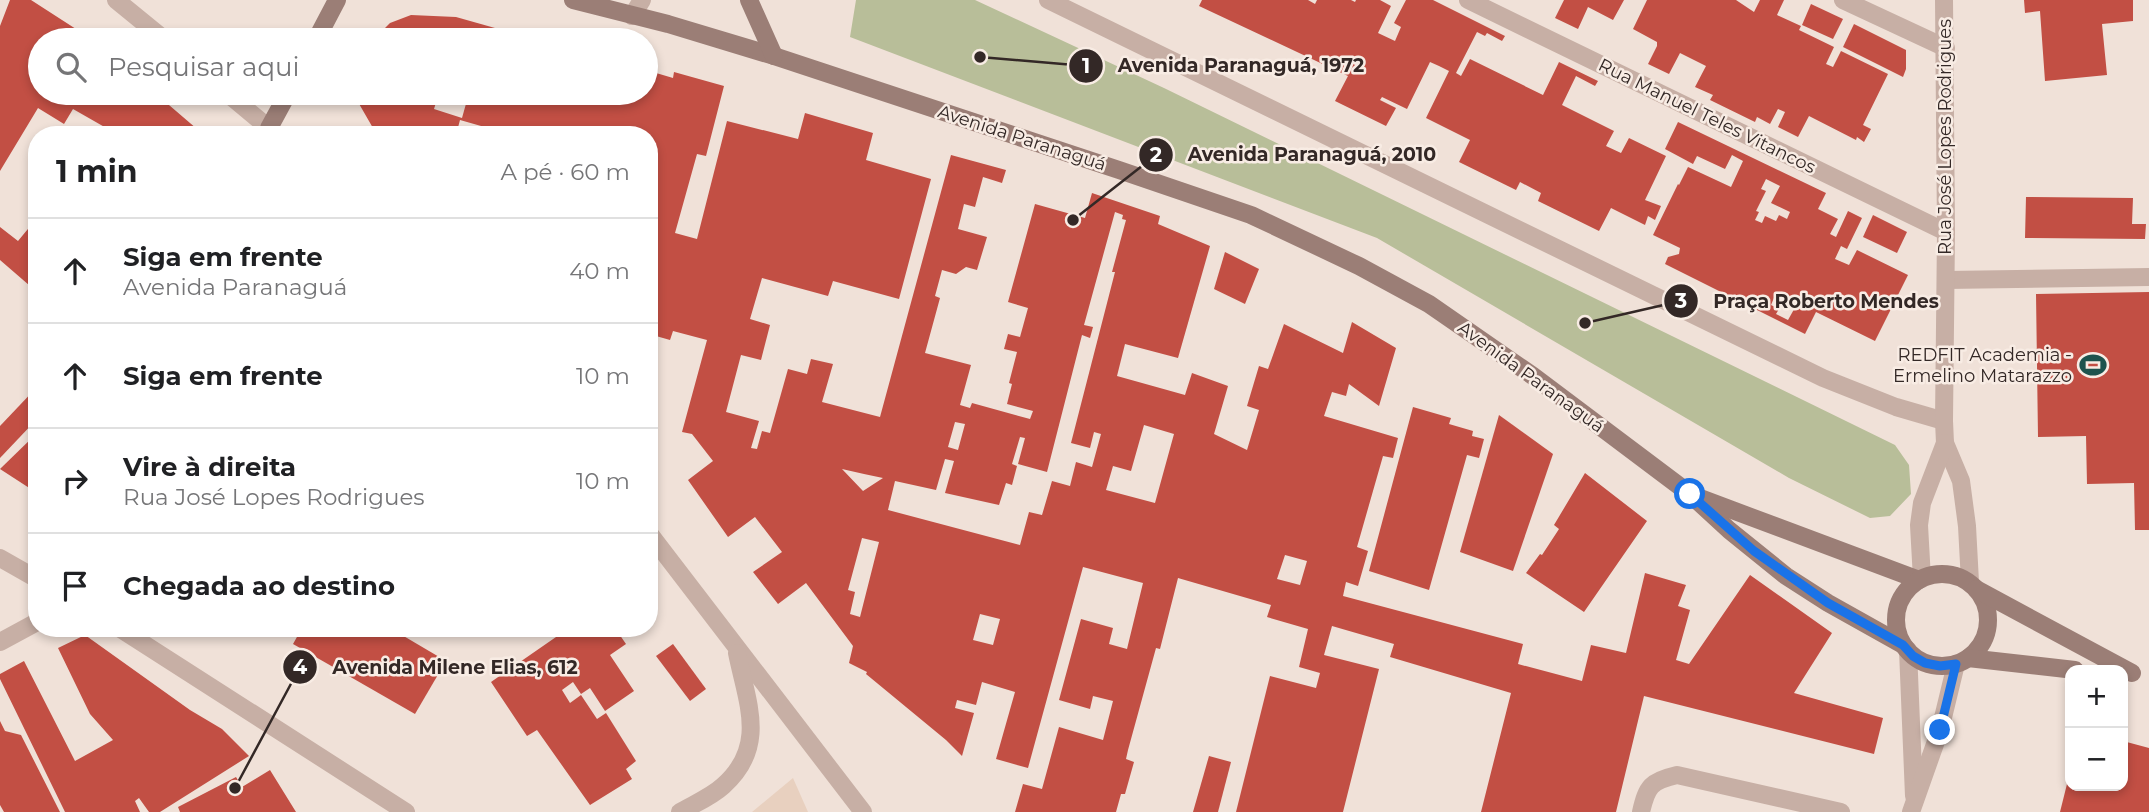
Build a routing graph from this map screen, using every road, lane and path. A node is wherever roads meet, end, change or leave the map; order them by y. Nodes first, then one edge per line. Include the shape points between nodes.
1 (116, 0) edge
2 (337, 0) edge
3 (573, 0) edge
4 (642, 0) edge
5 (749, 0) edge
6 (1048, 0) edge
7 (1468, 0) edge
8 (1843, 0) edge
9 (1944, 0) edge
10 (632, 16) junction
11 (150, 28) edge
12 (322, 28) edge
13 (1945, 48) junction
14 (774, 56) junction
15 (242, 105) edge
16 (283, 105) edge
17 (266, 126) edge
18 (275, 126) edge
19 (1946, 232) junction
20 (2149, 277) edge
21 (1946, 281) junction
22 (1944, 421) junction
23 (1945, 443) junction
24 (1690, 494) junction
25 (658, 545) edge
26 (0, 558) edge
27 (28, 574) edge
28 (1920, 579) junction
29 (1973, 585) junction
30 (28, 627) edge
31 (133, 637) edge
32 (0, 642) edge
33 (1905, 647) junction
34 (737, 649) junction
35 (1962, 661) junction
36 (2065, 669) edge
37 (2134, 673) edge
38 (1913, 807) edge
39 (1804, 808) edge
40 (406, 812) edge
41 (680, 812) edge
42 (863, 812) edge
43 (1641, 812) edge
44 (1841, 812) edge

1 - 11 street
2 - 12 main road
3 - 10 main road, Avenida Paranaguá
4 - 10 street
5 - 14 main road
6 - 22 street via 1823,378
7 - 19 street, Rua Manuel Teles Vitancos
8 - 13 street
9 - 13 street, Rua José Lopes Rodrigues
10 - 14 main road, Avenida Paranaguá
13 - 19 street, Rua José Lopes Rodrigues
14 - 24 main road, Avenida Paranaguá via 1251,215 1359,266 1439,311
15 - 17 street
16 - 18 main road
19 - 21 street, Rua José Lopes Rodrigues
20 - 21 street
21 - 22 street, Rua José Lopes Rodrigues
22 - 23 street, Rua José Lopes Rodrigues
23 - 28 street, Rua José Lopes Rodrigues via 1922,503
23 - 29 street, Rua José Lopes Rodrigues via 1961,481
24 - 28 main road, Avenida Paranaguá
24 - 33 main road, Avenida Paranaguá via 1786,576
25 - 34 street
26 - 27 street
28 - 29 main road via 1949,574
28 - 33 main road via 1899,602 1897,631
29 - 35 main road via 1984,602 1986,632 1979,646
29 - 37 main road
30 - 32 street
31 - 40 street
33 - 35 main road via 1925,663 1940,666
33 - 38 street
34 - 41 street via 753,729 750,747 723,786
34 - 42 street
35 - 36 main road
35 - 38 street
39 - 43 street via 1677,775 1657,780
39 - 44 street

